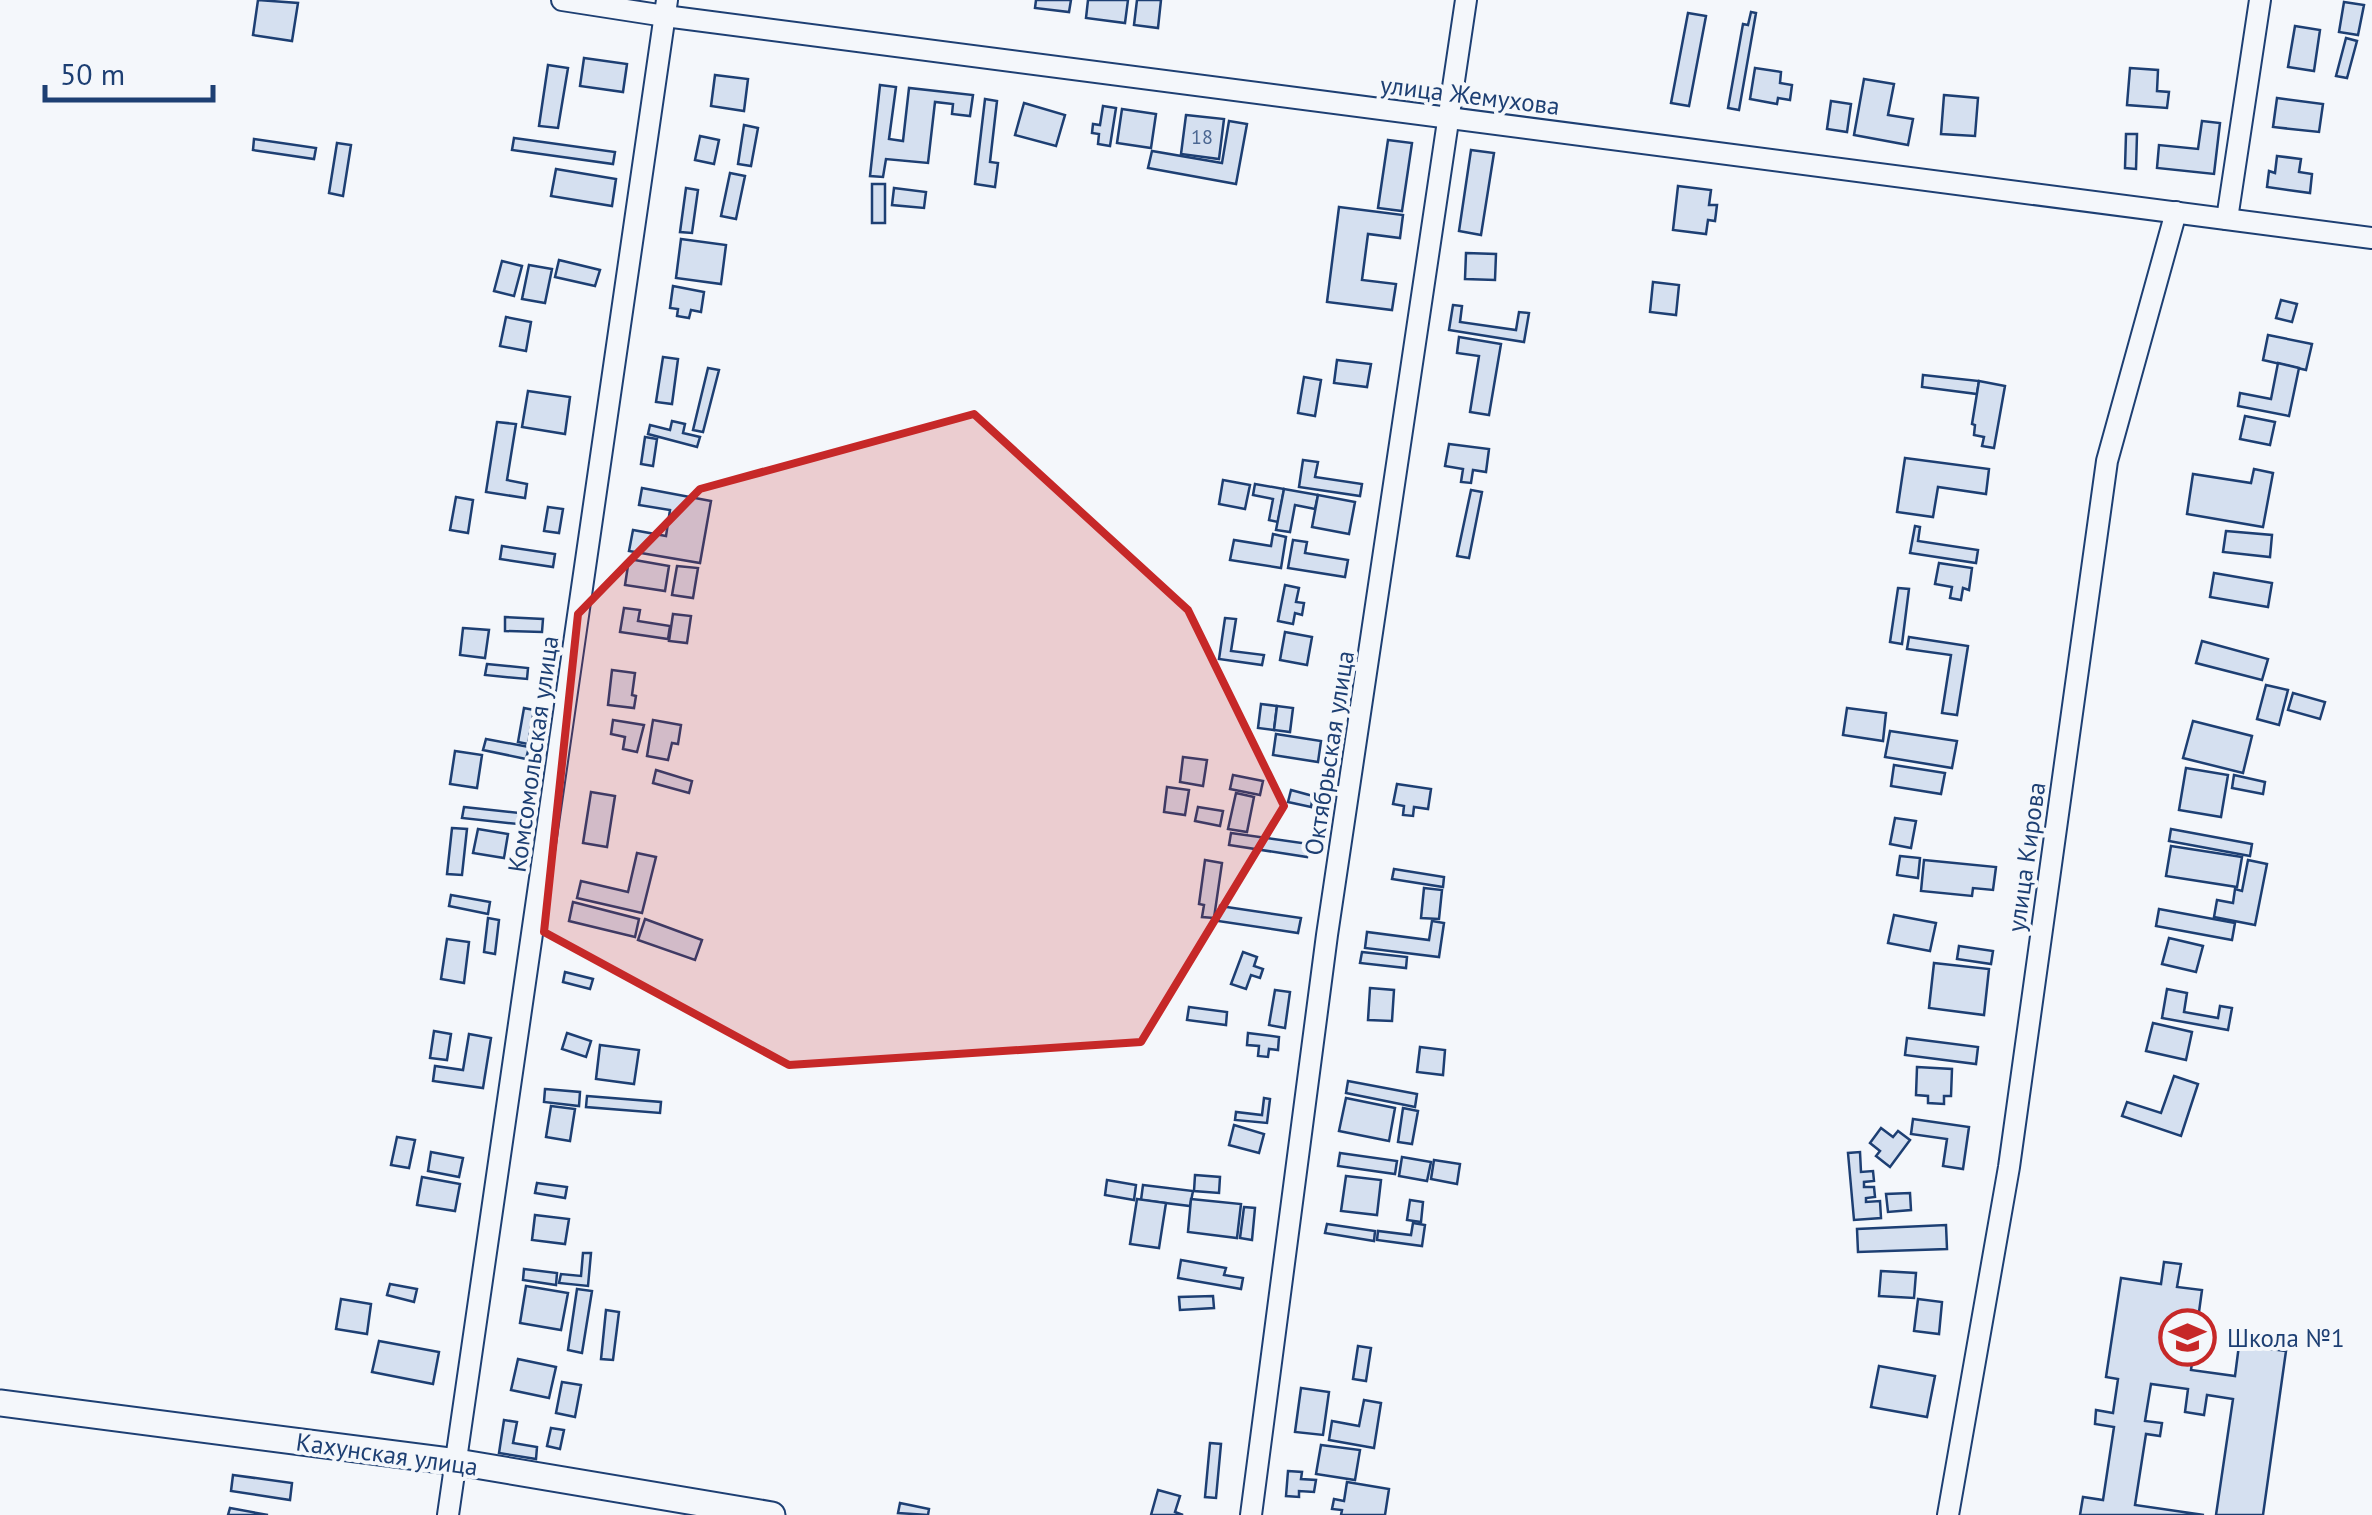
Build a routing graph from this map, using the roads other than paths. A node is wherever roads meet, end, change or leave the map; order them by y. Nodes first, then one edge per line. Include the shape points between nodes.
1 (562, 0) edge
2 (1466, 0) edge
3 (2260, 0) edge
4 (666, 8) edge
5 (1449, 117) junction
6 (2176, 212) junction
7 (2227, 219) junction
8 (2372, 238) edge
9 (0, 1403) edge
10 (456, 1462) junction
11 (448, 1515) edge
12 (772, 1515) edge
13 (1250, 1515) edge
14 (1948, 1515) edge

1 - 4 street, улица Жемухова
2 - 5 street, Октябрьская улица
3 - 7 street
4 - 5 street, улица Жемухова
4 - 10 street, Комсомольская улица
5 - 6 street, улица Жемухова
5 - 13 street, Октябрьская улица via 1330,916
6 - 7 street, улица Жемухова
6 - 14 street, улица Кирова via 2107,462 2008,1167
7 - 8 street, улица Жемухова
9 - 10 street, Кахунская улица
10 - 11 street, Комсомольская улица
10 - 12 street, Кахунская улица

